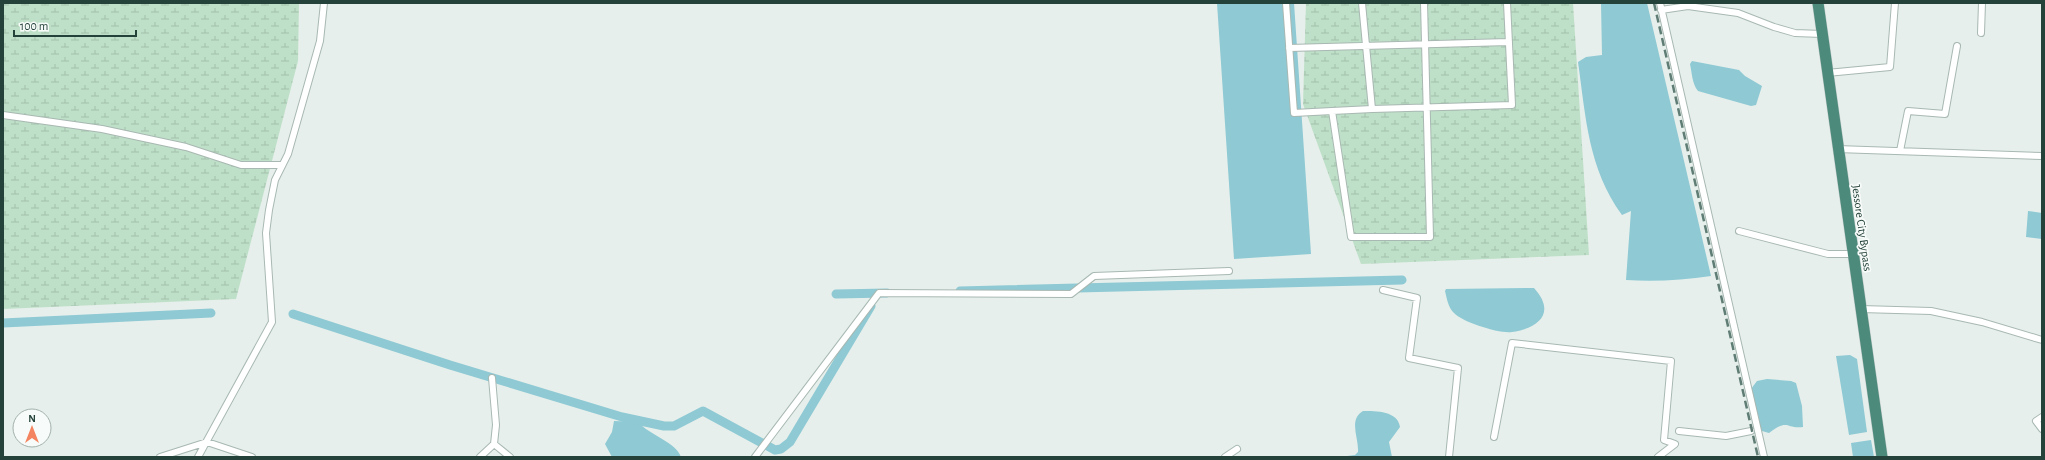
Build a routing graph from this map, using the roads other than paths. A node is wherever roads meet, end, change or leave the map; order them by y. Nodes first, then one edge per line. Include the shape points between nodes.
1 (324, 3) edge
2 (1286, 3) edge
3 (1362, 3) edge
4 (1424, 3) edge
5 (1507, 3) edge
6 (1660, 3) edge
7 (1818, 3) edge
8 (1895, 3) edge
9 (1982, 3) edge
10 (1661, 10) junction
11 (1981, 33) dead end
12 (1822, 34) junction
13 (1509, 42) junction
14 (1367, 45) junction
15 (1425, 45) junction
16 (1956, 46) dead end
17 (1289, 48) junction
18 (1827, 73) junction
19 (1427, 108) junction
20 (1372, 109) junction
21 (1332, 110) junction
22 (3, 115) edge
23 (1838, 149) junction
24 (1900, 151) junction
25 (2042, 156) edge
26 (282, 165) junction
27 (1739, 231) dead end
28 (1853, 254) junction
29 (1229, 271) dead end
30 (1383, 290) dead end
31 (1861, 309) junction
32 (2042, 340) edge
33 (492, 378) dead end
34 (2042, 417) edge
35 (2042, 428) edge
36 (1678, 431) dead end
37 (1751, 431) dead end
38 (1494, 437) dead end
39 (207, 442) junction
40 (494, 444) junction
41 (1237, 449) dead end
42 (1658, 456) edge
43 (160, 457) edge
44 (198, 457) edge
45 (252, 457) edge
46 (480, 457) edge
47 (510, 457) edge
48 (754, 457) edge
49 (1224, 457) edge
50 (1449, 457) edge
51 (1764, 457) edge
52 (1882, 457) edge

1 - 26 street via 320,41 302,110
2 - 17 street
3 - 14 street
4 - 15 street
5 - 13 street
6 - 10 street
7 - 12 highway, Jessore City Bypass
8 - 18 street via 1890,67
9 - 11 street
10 - 12 street via 1688,6 1738,13 1795,33
10 - 51 street
12 - 18 highway, Jessore City Bypass
13 - 15 street
13 - 19 street via 1512,105
14 - 15 street
14 - 17 street
14 - 20 street
15 - 19 street
16 - 24 street via 1945,114 1908,111
17 - 21 street via 1294,113
18 - 23 highway, Jessore City Bypass
19 - 20 street
19 - 21 street via 1430,237 1351,237
20 - 21 street
22 - 26 street via 102,129 186,147 241,165
23 - 24 street
23 - 28 highway, Jessore City Bypass
24 - 25 street
26 - 39 street via 275,180 266,232 272,322
27 - 28 street via 1828,254
28 - 31 highway, Jessore City Bypass
29 - 48 street via 1094,276 1071,294 879,293
30 - 50 street via 1417,298 1409,358 1458,368
31 - 32 street via 1931,311 1982,322
31 - 52 highway, Jessore City Bypass
33 - 40 street via 496,425
34 - 35 street via 2036,421
36 - 37 street via 1726,436
38 - 42 street via 1512,343 1671,361 1664,440 1675,444
39 - 43 street
39 - 44 street
39 - 45 street
40 - 46 street
40 - 47 street
41 - 49 street

